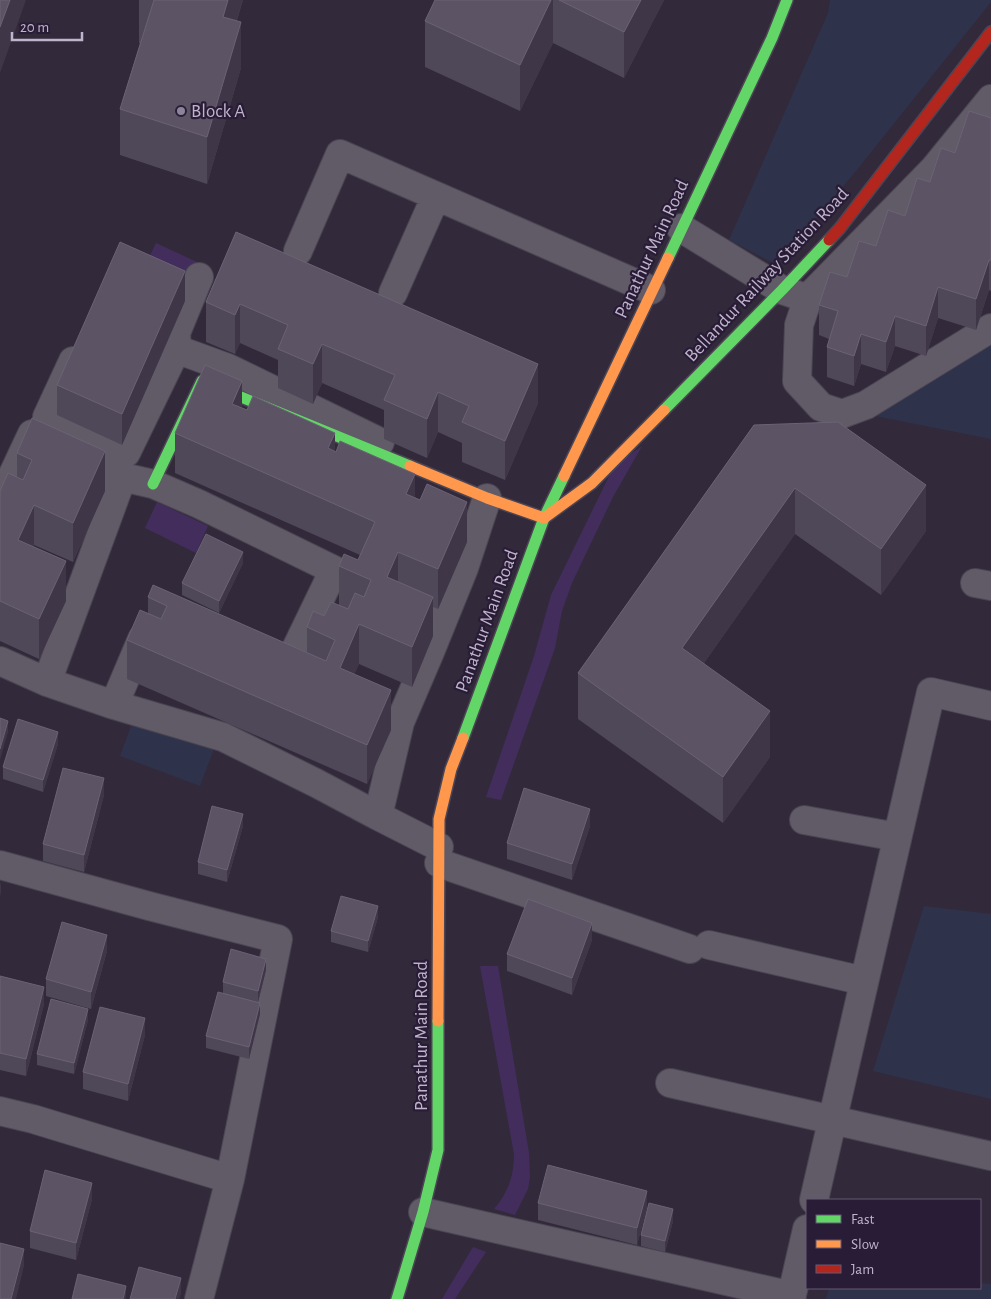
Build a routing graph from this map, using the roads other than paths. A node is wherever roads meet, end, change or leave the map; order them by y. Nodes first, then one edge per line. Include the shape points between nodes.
1 (787, 0) edge
2 (991, 32) edge
3 (991, 99) edge
4 (436, 196) junction
5 (681, 228) junction
6 (298, 251) dead end
7 (199, 277) dead end
8 (771, 284) junction
9 (651, 290) junction
10 (393, 293) dead end
11 (808, 298) junction
12 (991, 328) edge
13 (82, 339) edge
14 (177, 348) junction
15 (122, 478) junction
16 (153, 484) junction
17 (487, 498) junction
18 (0, 502) edge
19 (547, 513) junction
20 (150, 619) edge
21 (290, 661) edge
22 (0, 662) edge
23 (47, 682) junction
24 (114, 705) junction
25 (991, 706) edge
26 (378, 816) junction
27 (804, 820) dead end
28 (898, 838) junction
29 (439, 855) junction
30 (0, 865) edge
31 (864, 981) junction
32 (670, 1083) dead end
33 (0, 1111) edge
34 (832, 1120) junction
35 (991, 1156) edge
36 (230, 1179) junction
37 (814, 1199) edge
38 (423, 1212) junction
39 (806, 1234) edge
40 (792, 1298) edge
41 (199, 1299) edge
42 (397, 1299) edge

1 - 5 street, Panathur Main Road
2 - 8 street, Bellandur Railway Station Road via 840,228
3 - 11 street via 934,169
4 - 6 street via 340,154
4 - 9 street
4 - 10 street
5 - 8 street
5 - 9 street, Panathur Main Road
7 - 14 street via 176,333
8 - 11 street
8 - 19 street, Bellandur Railway Station Road via 592,483
9 - 19 street, Panathur Main Road
11 - 12 street via 800,324 797,381 821,407 842,414 866,405
13 - 14 street via 47,417 126,453
14 - 19 street via 228,368 396,449
15 - 16 street
15 - 18 street via 32,433
15 - 23 street
16 - 17 street via 202,381
16 - 21 street via 334,570
17 - 19 street
17 - 26 street via 464,568 400,722
19 - 29 street, Panathur Main Road via 451,769 439,819
20 - 24 street
22 - 23 street
23 - 24 street
24 - 26 street via 223,737
25 - 28 street via 931,692
26 - 29 street
27 - 28 street
28 - 31 street
29 - 31 street via 700,947
29 - 38 street, Panathur Main Road via 438,1150
30 - 36 street via 278,939
31 - 34 street
32 - 34 street
33 - 36 street
34 - 35 street
34 - 37 street
36 - 41 street
38 - 40 street
38 - 42 street, Panathur Main Road
39 - 40 street

